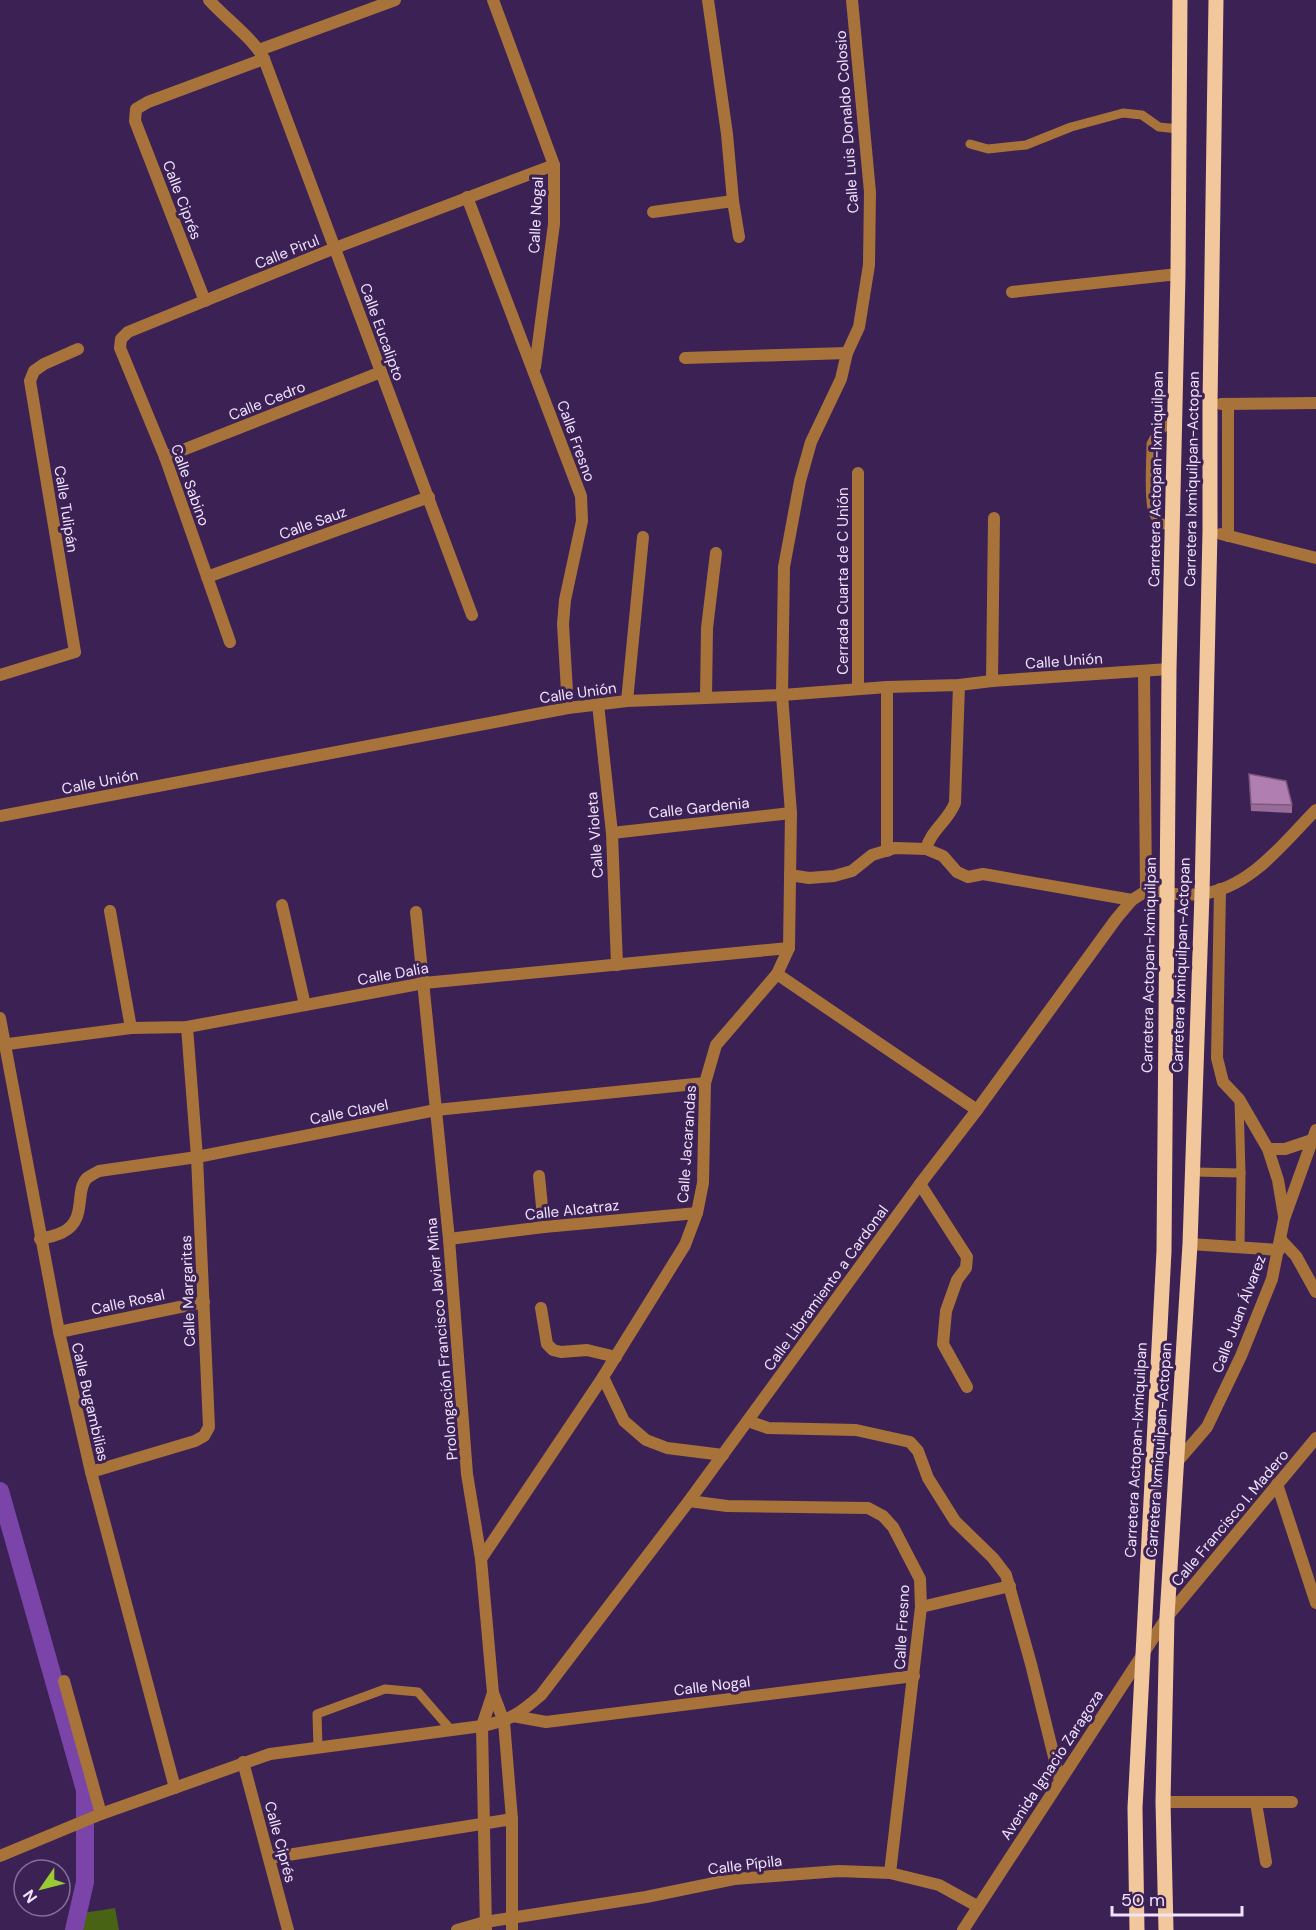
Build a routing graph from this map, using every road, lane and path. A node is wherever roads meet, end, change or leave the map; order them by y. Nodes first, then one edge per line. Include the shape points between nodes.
1 (209, 0) edge
2 (395, 0) edge
3 (493, 0) edge
4 (708, 0) edge
5 (852, 0) edge
6 (1180, 0) edge
7 (1216, 0) edge
8 (262, 55) junction
9 (1179, 129) junction
10 (970, 144) dead end
11 (554, 165) junction
12 (467, 197) junction
13 (733, 201) junction
14 (653, 212) dead end
15 (739, 237) dead end
16 (335, 248) junction
17 (1178, 274) junction
18 (1012, 292) dead end
19 (205, 301) junction
20 (121, 339) joint
21 (78, 349) dead end
22 (847, 353) junction
23 (685, 358) dead end
24 (534, 371) junction
25 (381, 372) junction
26 (1316, 403) edge
27 (1210, 404) junction
28 (1228, 404) junction
29 (1176, 420) junction
30 (165, 458) junction
31 (858, 473) dead end
32 (429, 497) junction
33 (994, 518) dead end
34 (1173, 529) junction
35 (1210, 531) junction
36 (1228, 536) junction
37 (643, 537) dead end
38 (716, 553) dead end
39 (1316, 558) edge
40 (207, 576) junction
41 (472, 615) dead end
42 (230, 642) dead end
43 (1169, 669) junction
44 (1144, 671) junction
45 (0, 675) edge
46 (992, 681) junction
47 (959, 685) junction
48 (888, 687) junction
49 (858, 689) junction
50 (782, 695) junction
51 (706, 697) junction
52 (627, 701) junction
53 (598, 704) junction
54 (568, 708) junction
55 (1316, 810) edge
56 (791, 813) junction
57 (0, 816) edge
58 (612, 833) junction
59 (926, 849) junction
60 (887, 850) junction
61 (790, 875) junction
62 (1220, 889) junction
63 (1146, 891) junction
64 (1168, 894) junction
65 (1202, 894) junction
66 (1132, 900) junction
67 (282, 905) dead end
68 (110, 911) dead end
69 (416, 912) dead end
70 (789, 948) junction
71 (617, 965) junction
72 (777, 974) junction
73 (424, 983) junction
74 (305, 1005) junction
75 (0, 1018) edge
76 (187, 1027) junction
77 (131, 1028) junction
78 (2, 1045) edge
79 (705, 1083) junction
80 (1239, 1099) junction
81 (436, 1110) junction
82 (978, 1110) junction
83 (1314, 1135) edge
84 (1268, 1149) junction
85 (197, 1157) junction
86 (1193, 1172) junction
87 (1241, 1173) junction
88 (539, 1176) dead end
89 (920, 1184) junction
90 (697, 1213) junction
91 (1284, 1219) junction
92 (544, 1227) junction
93 (40, 1239) junction
94 (450, 1239) junction
95 (1190, 1244) junction
96 (1280, 1245) junction
97 (1240, 1247) junction
98 (1316, 1292) edge
99 (204, 1302) junction
100 (541, 1308) dead end
101 (59, 1332) junction
102 (616, 1357) junction
103 (603, 1377) junction
104 (967, 1387) dead end
105 (748, 1421) junction
106 (1316, 1438) edge
107 (723, 1455) junction
108 (1176, 1463) junction
109 (91, 1472) junction
110 (1277, 1484) junction
111 (689, 1501) junction
112 (481, 1559) junction
113 (1010, 1586) junction
114 (1316, 1603) edge
115 (921, 1607) junction
116 (1167, 1617) junction
117 (1144, 1653) junction
118 (914, 1676) junction
119 (64, 1681) dead end
120 (493, 1692) junction
121 (509, 1719) junction
122 (482, 1726) junction
123 (451, 1730) junction
124 (318, 1748) junction
125 (243, 1762) junction
126 (1060, 1781) junction
127 (175, 1788) junction
128 (1163, 1802) junction
129 (1292, 1802) dead end
130 (1256, 1803) junction
131 (100, 1814) junction
132 (512, 1819) junction
133 (483, 1822) junction
134 (0, 1856) edge
135 (268, 1858) junction
136 (1266, 1862) dead end
137 (890, 1873) junction
138 (977, 1906) junction
139 (512, 1924) edge
140 (486, 1926) edge
141 (288, 1930) edge
142 (457, 1930) edge
143 (963, 1930) edge
144 (1137, 1930) edge
145 (1166, 1930) edge

1 - 8 street
2 - 8 street
3 - 11 street, Calle Nogal
4 - 13 street
5 - 22 street, Calle Luis Donaldo Colosio via 870,192 867,275 859,327
6 - 9 main road, Carretera Actopan-Ixmiquilpan
7 - 27 main road, Carretera Ixmiquilpan-Actopan
8 - 16 street, Calle Eucalipto
8 - 19 street, Calle Ciprés via 136,109 135,121
9 - 10 lane via 1159,127 1142,115 1123,113 1026,145 988,149
9 - 17 main road, Carretera Actopan-Ixmiquilpan
11 - 12 street, Calle Pirul
11 - 24 street, Calle Nogal via 554,224
12 - 16 street, Calle Pirul
12 - 24 street, Calle Fresno
13 - 14 street
13 - 15 street
16 - 19 street, Calle Pirul
16 - 25 street, Calle Eucalipto
17 - 18 street
17 - 29 main road, Carretera Actopan-Ixmiquilpan
19 - 20 street, Calle Pirul via 128,332
20 - 30 street, Calle Sabino via 120,348
21 - 45 street, Calle Tulipán via 44,364 34,371 30,381 75,652
22 - 23 street
22 - 50 street, Calle Luis Donaldo Colosio via 841,379 811,442 800,481 784,567
24 - 54 street, Calle Fresno via 581,496 582,521 563,624
25 - 30 street, Calle Cedro
25 - 32 street, Calle Eucalipto
26 - 28 street
27 - 28 street
27 - 35 main road, Carretera Ixmiquilpan-Actopan
28 - 36 street
29 - 34 main road, Carretera Actopan-Ixmiquilpan
29 - 34 lane via 1162,428 1151,444 1151,504 1160,522
30 - 40 street, Calle Sabino
31 - 49 street, Cerrada Cuarta de C Unión
32 - 40 street, Calle Sauz
32 - 41 street, Calle Eucalipto
33 - 46 street
34 - 43 main road, Carretera Actopan-Ixmiquilpan
35 - 36 street
35 - 65 main road, Carretera Ixmiquilpan-Actopan
36 - 39 street
37 - 52 street
38 - 51 street via 707,628
40 - 42 street, Calle Sabino
43 - 44 street, Calle Unión
43 - 64 main road, Carretera Actopan-Ixmiquilpan
44 - 46 street, Calle Unión
44 - 63 street
46 - 47 street, Calle Unión
47 - 48 street, Calle Unión
47 - 59 street via 955,803 951,815 929,838
48 - 49 street, Calle Unión
48 - 60 street
49 - 50 street, Calle Unión
50 - 51 street, Calle Unión
50 - 56 street, Calle Jacarandas
51 - 52 street, Calle Unión
52 - 53 street, Calle Unión
53 - 54 street, Calle Unión
53 - 58 street, Calle Violeta
54 - 57 street, Calle Unión
55 - 62 street via 1246,877
56 - 58 street, Calle Gardenia
56 - 61 street, Calle Jacarandas
58 - 71 street, Calle Violeta
59 - 60 street
59 - 66 street via 943,856 957,872 968,877 982,874
60 - 61 street via 872,855 852,871 834,876
61 - 70 street, Calle Jacarandas
62 - 65 street
62 - 80 street via 1217,1058 1224,1082
63 - 64 street
63 - 66 street, Calle Libramiento a Cardonal
64 - 65 street
64 - 117 main road, Carretera Actopan-Ixmiquilpan via 1164,1251
65 - 86 main road, Carretera Ixmiquilpan-Actopan
66 - 82 street, Calle Libramiento a Cardonal
67 - 74 street
68 - 77 street
69 - 73 street, Prolongación Francisco Javier Mina
70 - 71 street, Calle Dalia
70 - 72 street, Calle Jacarandas
71 - 73 street, Calle Dalia
72 - 79 street, Calle Jacarandas via 716,1045
72 - 82 street
73 - 74 street, Calle Dalia
73 - 81 street, Prolongación Francisco Javier Mina
74 - 76 street, Calle Dalia
75 - 78 street, Calle Bugambilias
76 - 77 street, Calle Dalia
76 - 85 street, Calle Margaritas
77 - 78 street, Calle Dalia
78 - 93 street, Calle Bugambilias
79 - 81 street, Calle Clavel
79 - 90 street, Calle Jacarandas via 703,1183
80 - 84 street
80 - 87 lane
81 - 85 street, Calle Clavel
81 - 94 street, Prolongación Francisco Javier Mina
82 - 89 street, Calle Libramiento a Cardonal
83 - 84 street via 1285,1149
83 - 91 street, Calle Juan Álvarez
84 - 91 street
85 - 93 street, Calle Clavel via 99,1171 86,1179 73,1224 64,1232
85 - 99 street, Calle Margaritas
86 - 87 lane
86 - 95 main road, Carretera Ixmiquilpan-Actopan
87 - 97 lane
88 - 92 street
89 - 104 street via 967,1257 966,1268 957,1280 946,1311 943,1344
89 - 105 street, Calle Libramiento a Cardonal
90 - 92 street, Calle Alcatraz
90 - 102 street, Calle Jacarandas via 685,1245
91 - 96 street, Calle Juan Álvarez
92 - 94 street, Calle Alcatraz
93 - 101 street, Calle Bugambilias
94 - 112 street, Prolongación Francisco Javier Mina via 467,1474
95 - 97 street
95 - 108 main road, Carretera Ixmiquilpan-Actopan
96 - 97 street
96 - 98 street via 1296,1256
96 - 108 street, Calle Juan Álvarez via 1272,1279 1232,1376 1207,1426
99 - 101 street, Calle Rosal
99 - 109 street, Calle Margaritas via 209,1427 204,1436
100 - 102 street via 548,1344 553,1350 587,1350
101 - 109 street, Calle Bugambilias
102 - 103 street, Calle Jacarandas
103 - 107 street via 624,1422 646,1440 667,1448
103 - 112 street, Calle Jacarandas
105 - 107 street, Calle Libramiento a Cardonal
105 - 113 street via 768,1428 855,1430 910,1442 955,1521 993,1558
106 - 110 street, Calle Francisco I. Madero
107 - 111 street, Calle Libramiento a Cardonal
108 - 116 main road, Carretera Ixmiquilpan-Actopan
109 - 127 street, Calle Bugambilias
110 - 114 street
110 - 116 street, Calle Francisco I. Madero
111 - 115 street, Calle Fresno via 727,1506 868,1508 893,1527 920,1579
111 - 121 street, Calle Libramiento a Cardonal via 541,1695
112 - 120 street, Prolongación Francisco Javier Mina
113 - 115 street
113 - 126 street
115 - 118 street, Calle Fresno
116 - 117 street, Avenida Ignacio Zaragoza
116 - 128 main road, Carretera Ixmiquilpan-Actopan
117 - 126 street, Avenida Ignacio Zaragoza
117 - 144 main road, Carretera Actopan-Ixmiquilpan via 1135,1808
118 - 121 street, Calle Nogal via 546,1722
118 - 137 street, Calle Fresno
119 - 131 street
120 - 121 street, Prolongación Francisco Javier Mina
120 - 122 street, Prolongación Francisco Javier Mina
121 - 122 street
121 - 132 street, Prolongación Francisco Javier Mina
122 - 123 street
122 - 133 street, Prolongación Francisco Javier Mina
123 - 124 street
123 - 124 lane via 418,1692 386,1689 317,1714
124 - 125 street
125 - 127 street
125 - 135 street, Calle Ciprés
126 - 138 street, Avenida Ignacio Zaragoza
127 - 131 street
128 - 130 street
128 - 145 main road, Carretera Ixmiquilpan-Actopan
129 - 130 street
130 - 136 street
131 - 134 street
132 - 133 street
132 - 139 street, Prolongación Francisco Javier Mina
133 - 135 street
133 - 140 street, Prolongación Francisco Javier Mina
135 - 141 street, Calle Ciprés
137 - 138 street, Calle Pípila via 939,1885
137 - 139 street, Calle Pípila via 839,1871 734,1879
138 - 143 street, Avenida Ignacio Zaragoza
139 - 140 street, Calle Pípila
140 - 142 street, Calle Pípila

